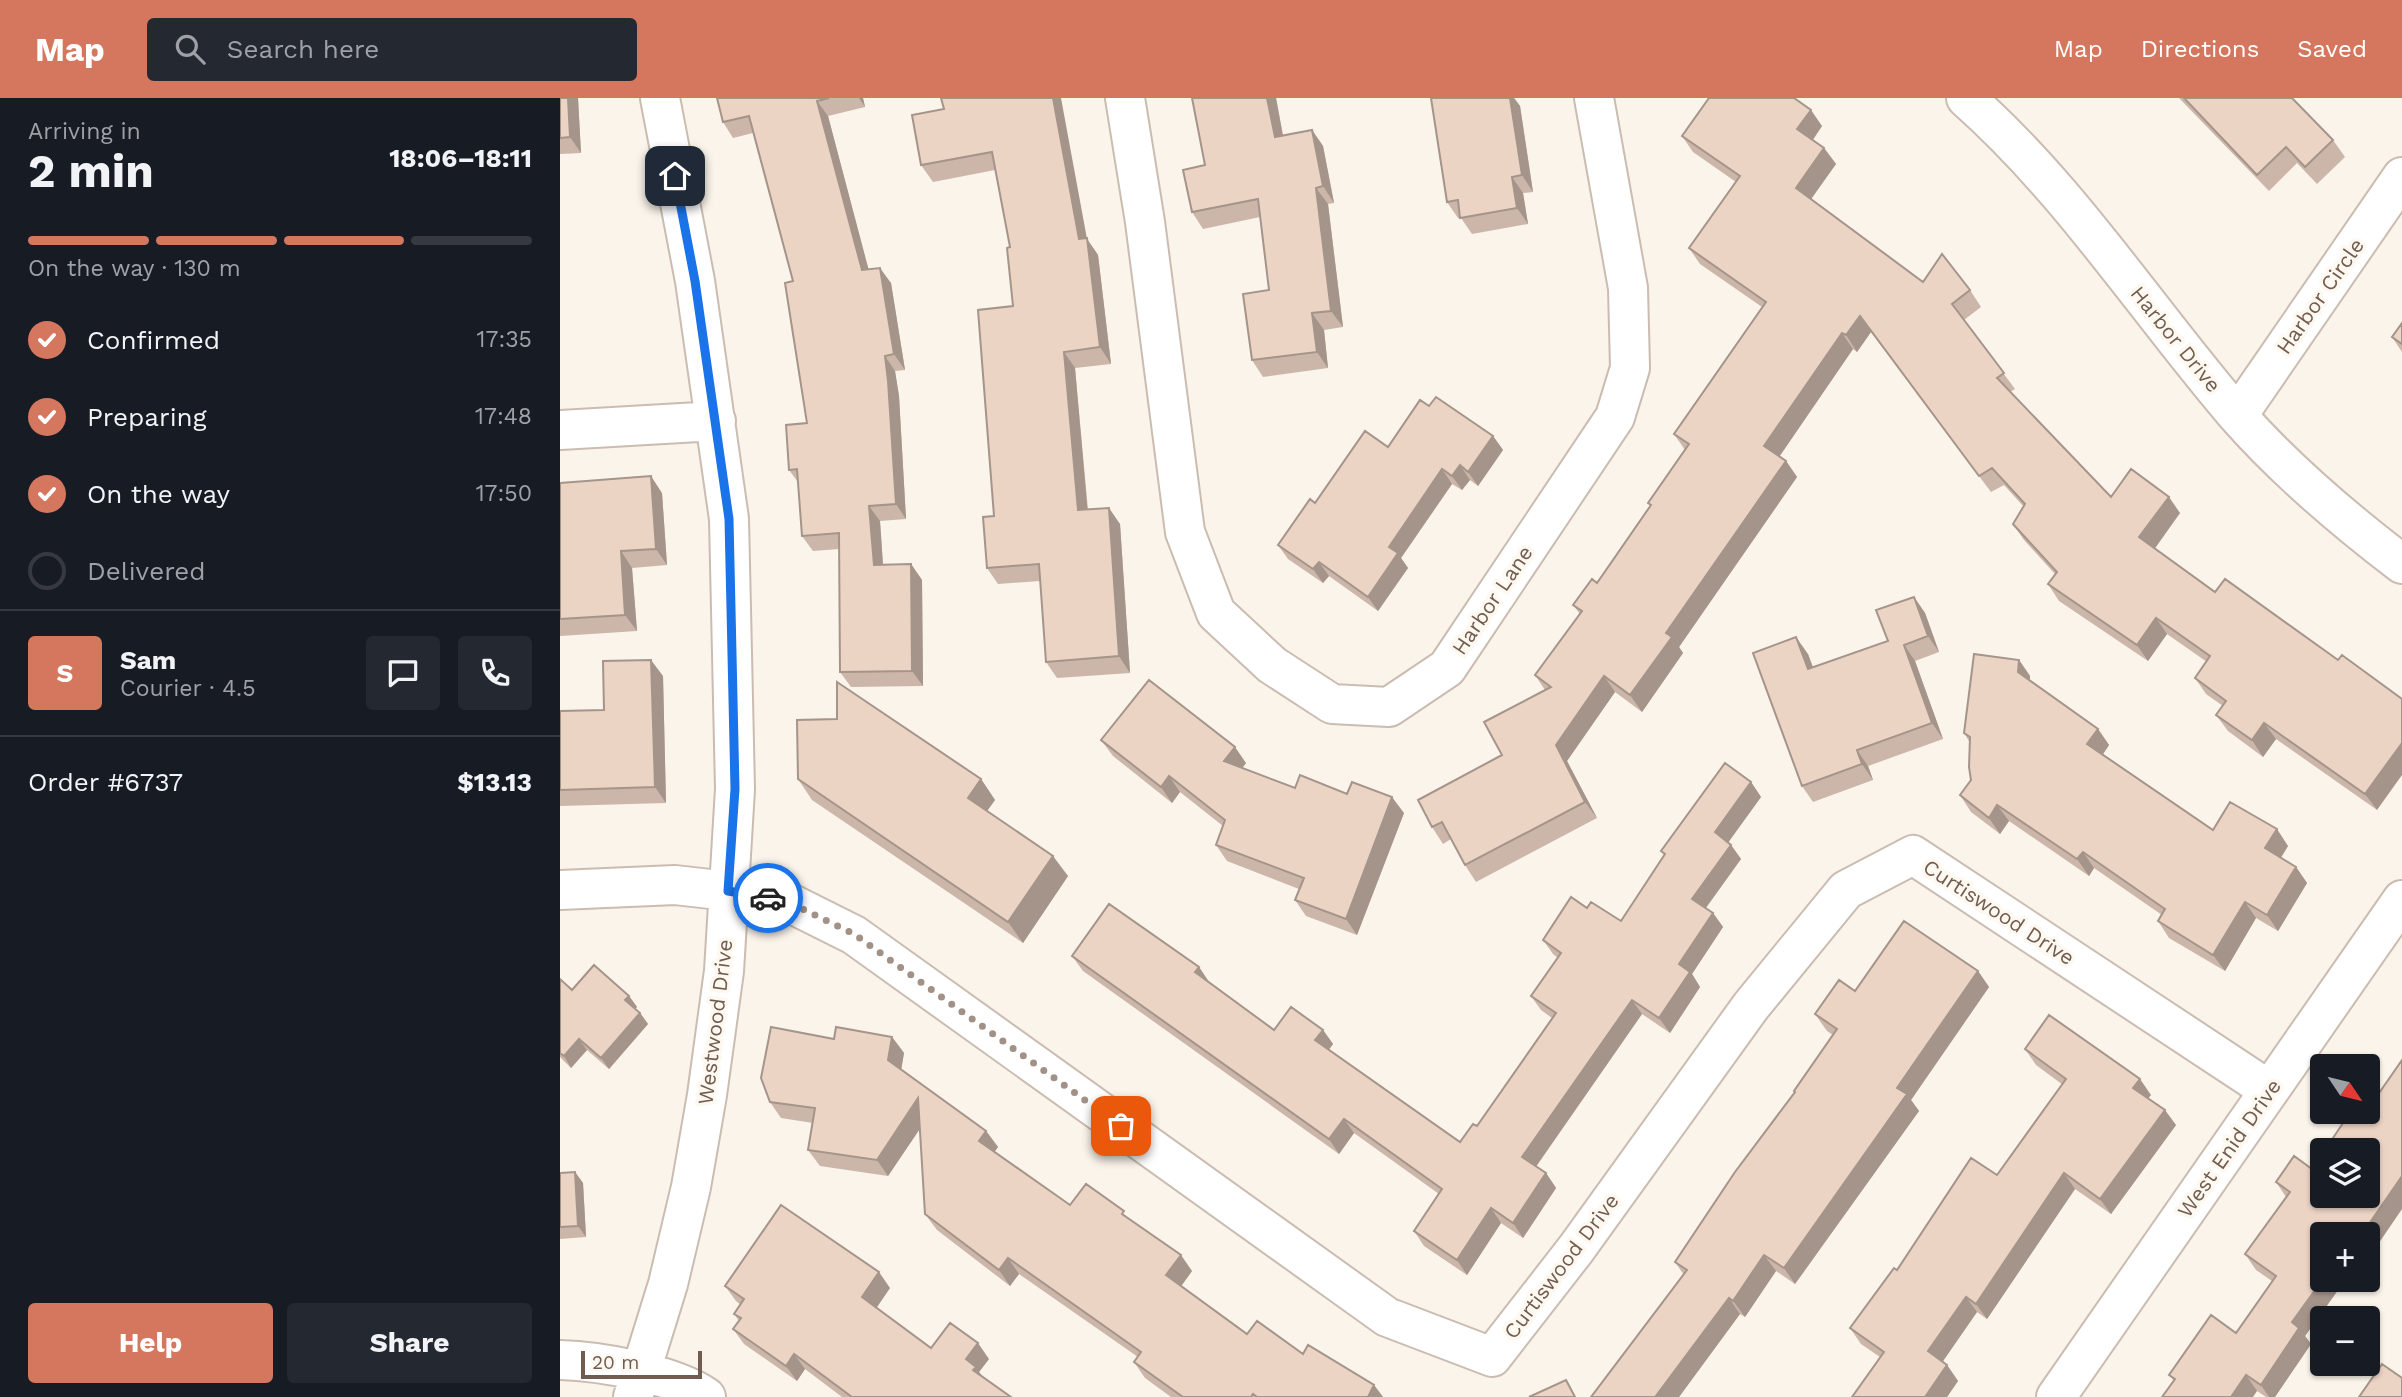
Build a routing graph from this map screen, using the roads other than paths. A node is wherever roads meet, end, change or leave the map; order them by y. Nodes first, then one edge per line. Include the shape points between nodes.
1 (660, 98) edge
2 (1125, 98) edge
3 (1594, 98) edge
4 (1966, 98) edge
5 (2402, 177) edge
6 (2238, 415) junction
7 (716, 421) junction
8 (560, 430) edge
9 (2402, 564) edge
10 (560, 890) edge
11 (728, 891) junction
12 (2402, 900) edge
13 (2269, 1090) junction
14 (560, 1360) edge
15 (637, 1384) edge
16 (706, 1397) edge
17 (2056, 1397) edge

1 - 7 street, Westwood Drive
2 - 3 street, Harbor Lane via 1185,533 1216,613 1272,665 1332,704 1389,707 1447,668 1615,417 1630,368 1628,288
4 - 6 street, Harbor Drive via 2038,167
5 - 6 street, Harbor Circle
6 - 9 street, Harbor Drive via 2302,482
7 - 8 street
7 - 11 street, Westwood Drive via 729,533 735,789
10 - 11 street, Curtiswood Drive via 675,886
11 - 13 street, Curtiswood Drive via 786,901 854,934 1387,1317 1492,1357 1576,1250 1751,1006 1846,890 1913,855
11 - 15 street, Westwood Drive via 724,971 691,1187
12 - 13 street, West Enid Drive
13 - 17 street, West Enid Drive
14 - 15 street via 589,1361
15 - 16 street via 697,1391

